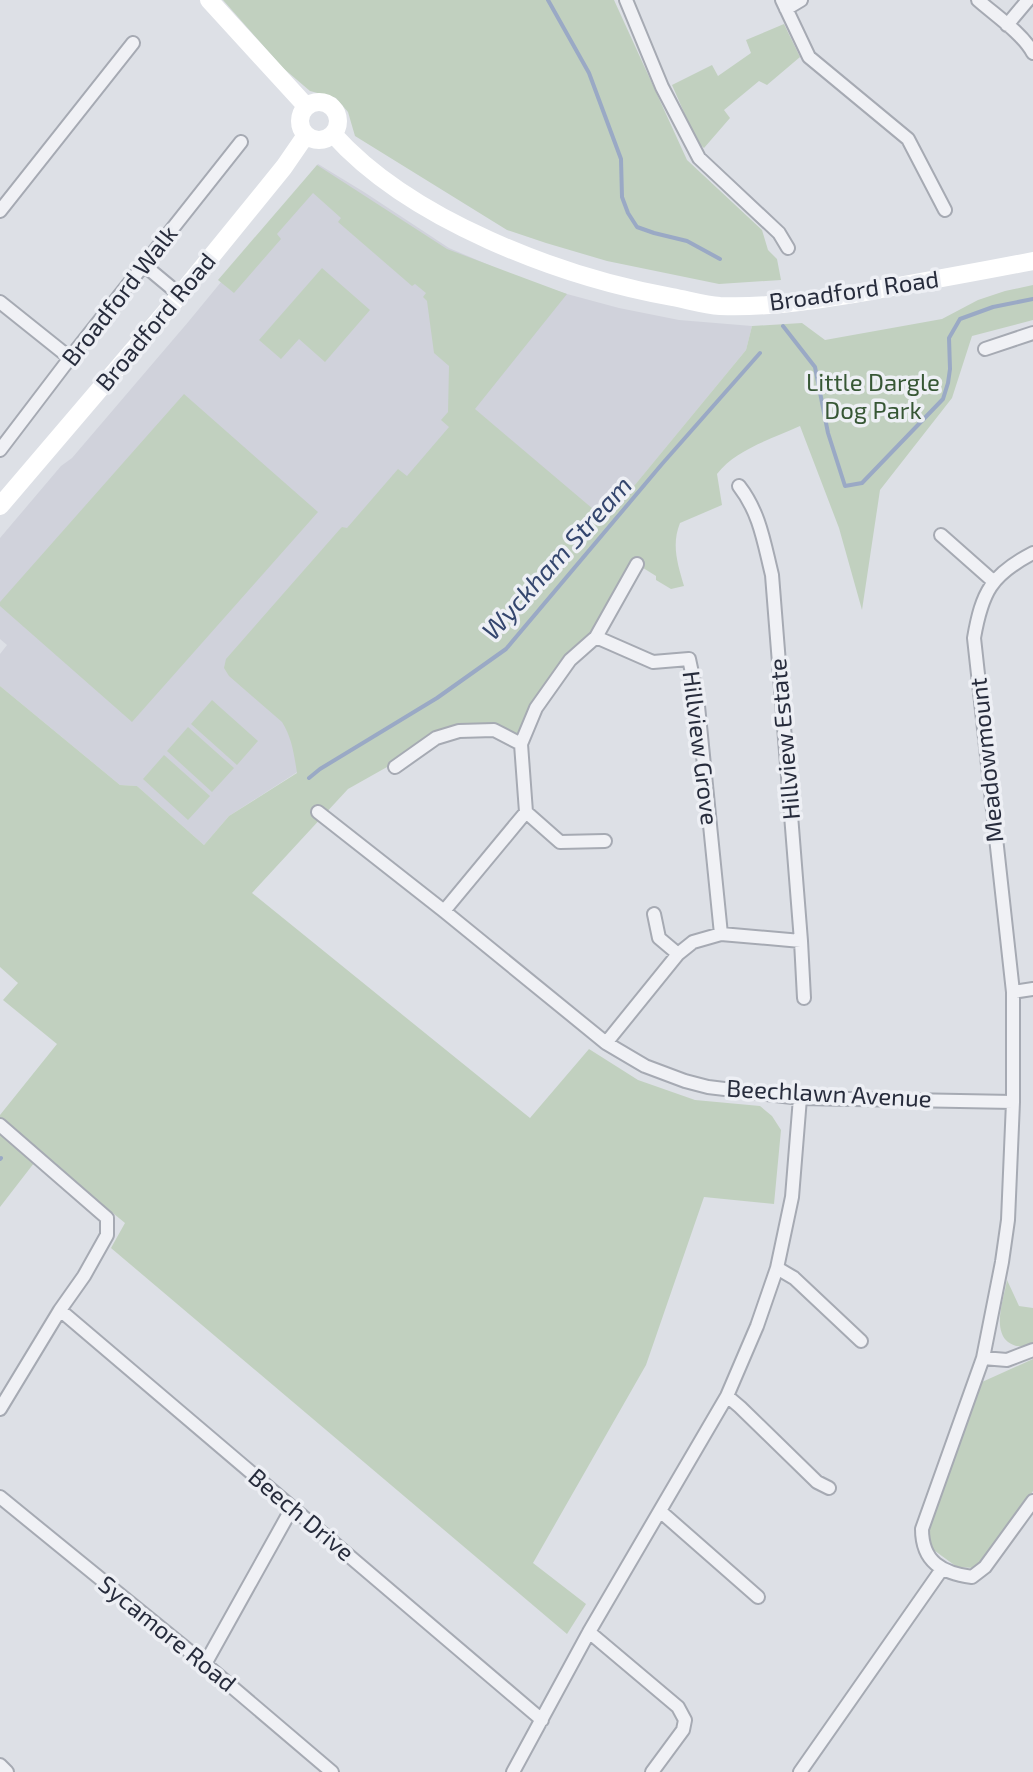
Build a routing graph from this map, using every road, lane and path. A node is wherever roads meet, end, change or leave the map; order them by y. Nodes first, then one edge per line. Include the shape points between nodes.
1 (209, 0) edge
2 (626, 0) edge
3 (801, 0) edge
4 (978, 0) edge
5 (1028, 0) edge
6 (784, 4) edge
7 (1007, 25) junction
8 (133, 43) dead end
9 (1033, 53) edge
10 (306, 106) junction
11 (333, 134) junction
12 (306, 135) junction
13 (241, 142) dead end
14 (945, 210) dead end
15 (0, 211) edge
16 (788, 248) dead end
17 (1033, 261) edge
18 (144, 265) junction
19 (180, 295) junction
20 (0, 302) edge
21 (1033, 333) edge
22 (985, 349) dead end
23 (70, 358) junction
24 (0, 450) edge
25 (739, 486) dead end
26 (0, 506) edge
27 (941, 535) dead end
28 (1033, 553) edge
29 (637, 564) dead end
30 (993, 581) junction
31 (596, 637) junction
32 (521, 744) junction
33 (395, 767) dead end
34 (318, 812) dead end
35 (526, 812) junction
36 (605, 841) dead end
37 (444, 911) junction
38 (654, 914) dead end
39 (721, 934) junction
40 (801, 941) junction
41 (678, 954) junction
42 (1033, 989) edge
43 (1013, 992) junction
44 (804, 998) dead end
45 (606, 1043) junction
46 (690, 1067) dead end
47 (685, 1081) junction
48 (800, 1098) junction
49 (1013, 1102) junction
50 (0, 1125) edge
51 (777, 1268) junction
52 (60, 1310) junction
53 (861, 1341) dead end
54 (1033, 1350) edge
55 (983, 1358) junction
56 (727, 1396) junction
57 (0, 1409) edge
58 (829, 1488) dead end
59 (0, 1497) edge
60 (1033, 1501) edge
61 (292, 1508) junction
62 (660, 1511) junction
63 (942, 1569) junction
64 (758, 1597) dead end
65 (589, 1632) junction
66 (205, 1664) junction
67 (542, 1720) junction
68 (0, 1765) edge
69 (7, 1772) edge
70 (332, 1772) edge
71 (513, 1772) edge
72 (652, 1772) edge
73 (800, 1772) edge

1 - 10 street
2 - 16 street via 699,158 779,233
3 - 6 street
4 - 7 street
5 - 7 street
6 - 14 street via 809,57 908,139
7 - 9 street
8 - 15 street
10 - 11 street via 323,102 332,107 338,118
10 - 12 street via 300,124
11 - 12 street via 323,139
11 - 17 street, Broadford Road via 386,180 466,230 550,265 637,291 719,306 796,303
12 - 19 street, Broadford Road
13 - 18 street, Broadford Walk
18 - 19 street
18 - 23 street, Broadford Walk
19 - 26 street, Broadford Road
20 - 23 street
21 - 22 street
23 - 24 street, Broadford Walk
25 - 40 street, Hillview Estate via 751,502 772,575
27 - 30 street
28 - 30 street
29 - 31 street
30 - 43 street, Meadowmount via 979,609 974,638
31 - 32 street via 570,660 536,708
31 - 39 street, Hillview Grove via 653,662 689,659
32 - 33 street via 494,730 459,731 436,738
32 - 35 street
34 - 37 street
35 - 36 street via 560,842
35 - 37 street
37 - 45 street
38 - 41 street via 659,938
39 - 40 street
39 - 41 street via 693,942
40 - 44 street, Hillview Estate
41 - 45 street
42 - 43 street
43 - 49 street, Meadowmount
45 - 47 street, Beechlawn Avenue
46 - 47 street
47 - 48 street, Beechlawn Avenue
48 - 49 street, Beechlawn Avenue
48 - 51 street via 792,1197
49 - 55 street, Meadowmount via 1008,1220
50 - 52 street via 107,1218 107,1235
51 - 53 street
51 - 56 street
52 - 57 street
52 - 61 street, Beech Drive
54 - 55 street via 1007,1360
55 - 63 street, Meadowmount via 922,1529 922,1545
56 - 58 street
56 - 62 street
59 - 66 street, Sycamore Road
60 - 63 street via 972,1577
61 - 66 street
61 - 67 street, Beech Drive
62 - 64 street
62 - 65 street
63 - 73 street
65 - 67 street
65 - 72 street via 678,1707 685,1720
66 - 70 street, Sycamore Road
67 - 71 street
68 - 69 street

